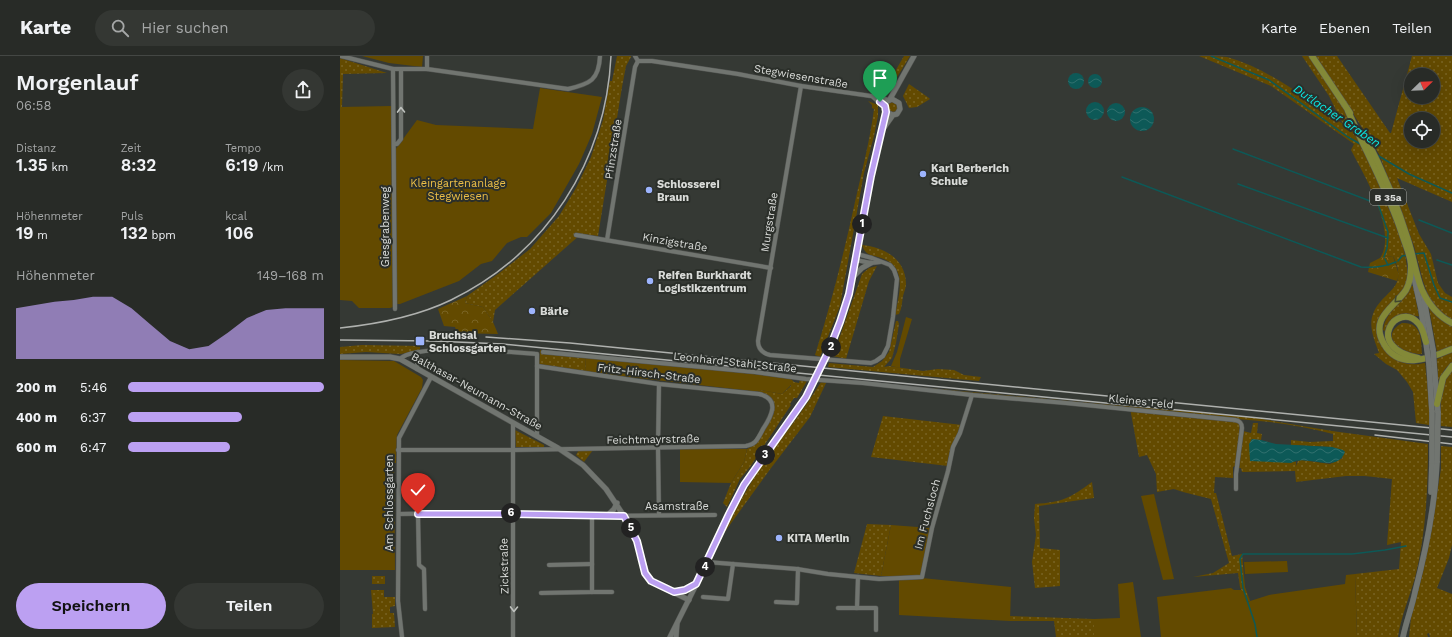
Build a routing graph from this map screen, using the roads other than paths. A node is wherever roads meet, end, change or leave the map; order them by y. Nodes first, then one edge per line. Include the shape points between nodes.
1 (341, 56) edge
2 (427, 56) edge
3 (600, 56) edge
4 (635, 56) edge
5 (914, 56) edge
6 (1312, 56) edge
7 (638, 61) junction
8 (393, 69) junction
9 (427, 69) junction
10 (401, 70) junction
11 (899, 84) junction
12 (801, 86) junction
13 (872, 96) junction
14 (889, 100) junction
15 (898, 101) junction
16 (886, 109) junction
17 (1348, 111) junction
18 (893, 115) junction
19 (882, 132) junction
20 (394, 144) junction
21 (576, 235) dead end
22 (606, 240) junction
23 (1406, 240) junction
24 (857, 257) junction
25 (1411, 261) junction
26 (880, 262) junction
27 (871, 263) junction
28 (771, 268) junction
29 (852, 278) junction
30 (1422, 289) junction
31 (395, 309) dead end
32 (1452, 323) edge
33 (1426, 342) junction
34 (1452, 349) edge
35 (1430, 350) junction
36 (543, 352) dead end
37 (418, 353) junction
38 (340, 357) edge
39 (400, 359) junction
40 (1424, 359) junction
41 (1432, 364) junction
42 (537, 366) junction
43 (1452, 366) edge
44 (417, 369) junction
45 (431, 377) junction
46 (659, 384) junction
47 (972, 395) junction
48 (1437, 404) junction
49 (1435, 413) junction
50 (513, 423) junction
51 (537, 436) junction
52 (746, 446) joint
53 (658, 448) junction
54 (398, 450) junction
55 (513, 450) junction
56 (561, 450) junction
57 (1236, 489) dead end
58 (617, 503) junction
59 (398, 514) junction
60 (418, 514) junction
61 (512, 514) junction
62 (659, 515) junction
63 (715, 515) dead end
64 (592, 516) junction
65 (607, 516) junction
66 (624, 516) junction
67 (707, 562) junction
68 (592, 564) junction
69 (733, 564) junction
70 (549, 565) dead end
71 (798, 569) junction
72 (858, 577) junction
73 (696, 584) junction
74 (592, 592) junction
75 (612, 592) dead end
76 (674, 592) junction
77 (541, 593) dead end
78 (703, 597) dead end
79 (689, 600) junction
80 (776, 602) dead end
81 (838, 608) dead end
82 (857, 608) junction
83 (425, 609) dead end
84 (677, 623) junction
85 (1406, 626) junction
86 (876, 630) dead end
87 (678, 635) edge
88 (402, 637) edge
89 (513, 637) edge
90 (670, 637) edge
91 (1403, 637) edge
92 (1407, 637) edge

1 - 8 street
2 - 9 street
3 - 9 street via 597,75 580,87 568,90
4 - 7 street
5 - 11 street
6 - 17 main road, B 35a
7 - 12 street, Stegwiesenstraße via 738,74
7 - 22 street, Pfinzstraße
8 - 10 street
8 - 20 street, Giesgrabenweg
9 - 10 street
20 -> 10 street, Giesgrabenweg via 402,139
11 - 14 street
11 - 15 street
12 - 13 street, Stegwiesenstraße
12 - 28 street, Murgstraße
13 - 14 street, Stegwiesenstraße
13 - 16 street, Stegwiesenstraße
14 - 15 street
14 - 16 street
15 - 18 street via 900,110
16 - 18 street
16 - 19 street
17 - 23 main road, B 35a
17 - 23 main road, B 35a via 1361,128 1376,158
18 - 19 street
19 - 24 street via 871,176
20 - 31 street, Giesgrabenweg
21 - 22 street, Kinzigstraße
22 - 28 street, Kinzigstraße
23 - 25 main road, B 35a
24 - 26 street
24 - 27 street
24 - 29 street
25 - 30 main road, B 35a
25 - 33 main road, B 35a
25 -> 40 main road via 1406,290 1387,310 1380,325 1380,332 1383,343 1391,352 1409,361
26 - 27 street
26 - 28 street, Murgstraße via 890,265 897,279 888,346 883,356 871,363 770,355 762,352 758,344
27 - 29 street
29 - 67 street, bridge via 840,322 806,397 732,506
30 - 32 main road via 1433,308
30 - 35 main road, B 35a
33 - 35 main road, B 35a
33 - 40 main road via 1421,326 1410,318 1398,318 1389,328 1388,337 1392,346 1404,354
34 - 40 main road
35 - 41 main road, B 35a, bridge
36 - 47 street, Leonhard-Stahl-Straße
37 - 39 street via 402,356
37 - 42 street via 456,349 537,354
37 - 44 street
38 - 39 street, Balthasar-Neumann-Straße
39 - 44 street, Balthasar-Neumann-Straße
41 - 48 main road, B 35a
41 - 49 main road, B 35a
42 - 46 street, Fritz-Hirsch-Straße
42 - 51 street
43 - 48 main road via 1443,378
44 - 45 street, Balthasar-Neumann-Straße
45 - 50 street, Balthasar-Neumann-Straße
45 - 54 street, Am Schlossgarten via 400,433
46 - 52 street, Fritz-Hirsch-Straße via 766,396 770,400 772,414 755,442
46 - 53 street
47 - 57 street, Kleines Feld via 1066,402 1239,421 1242,428
47 - 72 street, Im Fuchsloch via 960,434 953,447 922,577
48 - 49 main road, B 35a
49 - 85 main road, B 35a, bridge via 1432,507 1421,570
50 - 51 street, Balthasar-Neumann-Straße
50 - 55 street, Zickstraße
51 - 56 street, Balthasar-Neumann-Straße
52 - 53 street, Feichtmayrstraße
53 - 56 street, Feichtmayrstraße
53 - 62 street
54 - 55 street
54 - 59 street, Am Schlossgarten
55 - 56 street
55 - 61 street, Zickstraße
56 - 58 street, Balthasar-Neumann-Straße via 593,474
58 - 65 street
58 - 66 street, Balthasar-Neumann-Straße
59 - 60 street, Asamstraße
59 - 88 street, Am Schlossgarten via 398,601
60 - 61 street, Asamstraße
60 - 83 street via 419,565 424,569
61 - 64 street, Asamstraße
61 -> 89 street, Zickstraße
62 - 63 street, Asamstraße
62 - 66 street, Asamstraße
64 - 65 street, Asamstraße
64 - 68 street
65 - 66 street, Asamstraße
66 - 76 street, Balthasar-Neumann-Straße via 637,541 648,578
67 - 69 street, Im Fuchsloch
67 - 73 street
68 - 70 street
68 - 74 street
69 - 71 street, Im Fuchsloch
69 - 78 street via 728,599
71 - 72 street, Im Fuchsloch
71 - 80 street via 797,602
72 - 82 street
73 - 76 street
73 - 79 street
74 - 75 street
74 - 77 street
76 - 79 street, Balthasar-Neumann-Straße
79 - 84 street
81 - 82 street
82 - 86 street via 876,608
84 - 87 street
84 - 90 street
85 - 91 main road, B 35a
85 - 92 main road, B 35a

